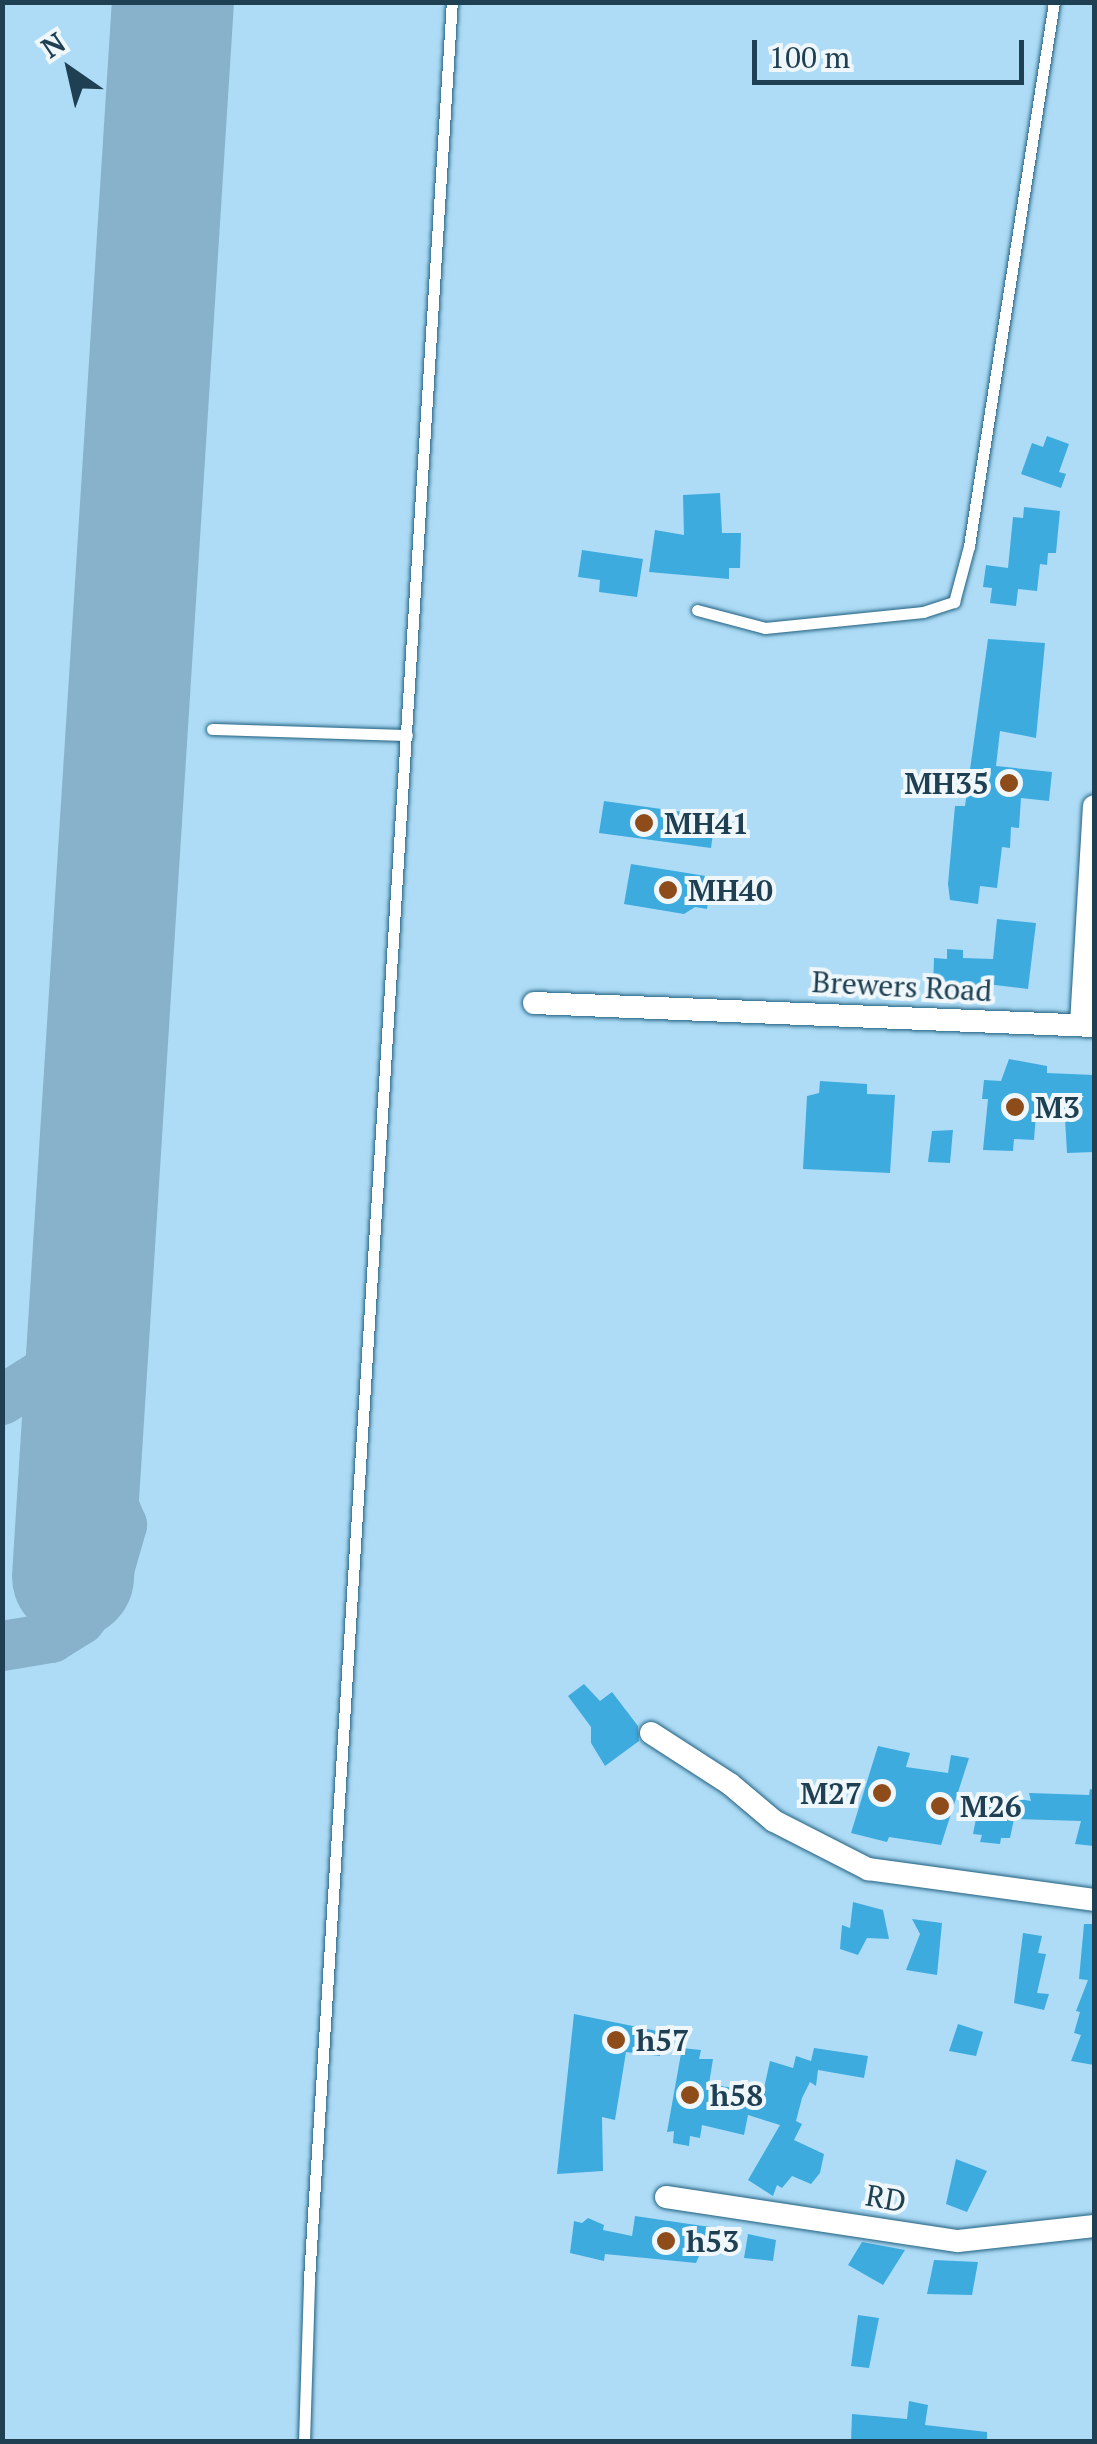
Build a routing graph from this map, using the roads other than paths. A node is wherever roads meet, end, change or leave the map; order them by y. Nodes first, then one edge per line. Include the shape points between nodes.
1 (452, 2) edge
2 (1054, 2) edge
3 (697, 610) dead end
4 (212, 729) dead end
5 (407, 735) junction
6 (1094, 806) edge
7 (534, 1003) dead end
8 (1088, 1025) edge
9 (651, 1734) dead end
10 (1094, 1900) edge
11 (666, 2197) dead end
12 (1094, 2226) edge
13 (304, 2442) edge

1 - 5 lane
2 - 3 lane via 969,546 954,602 923,612 765,628
4 - 5 lane
5 - 13 lane
6 - 8 street
7 - 8 street, Brewers Road
9 - 10 street via 774,1821 868,1868
11 - 12 street, RD via 958,2241

